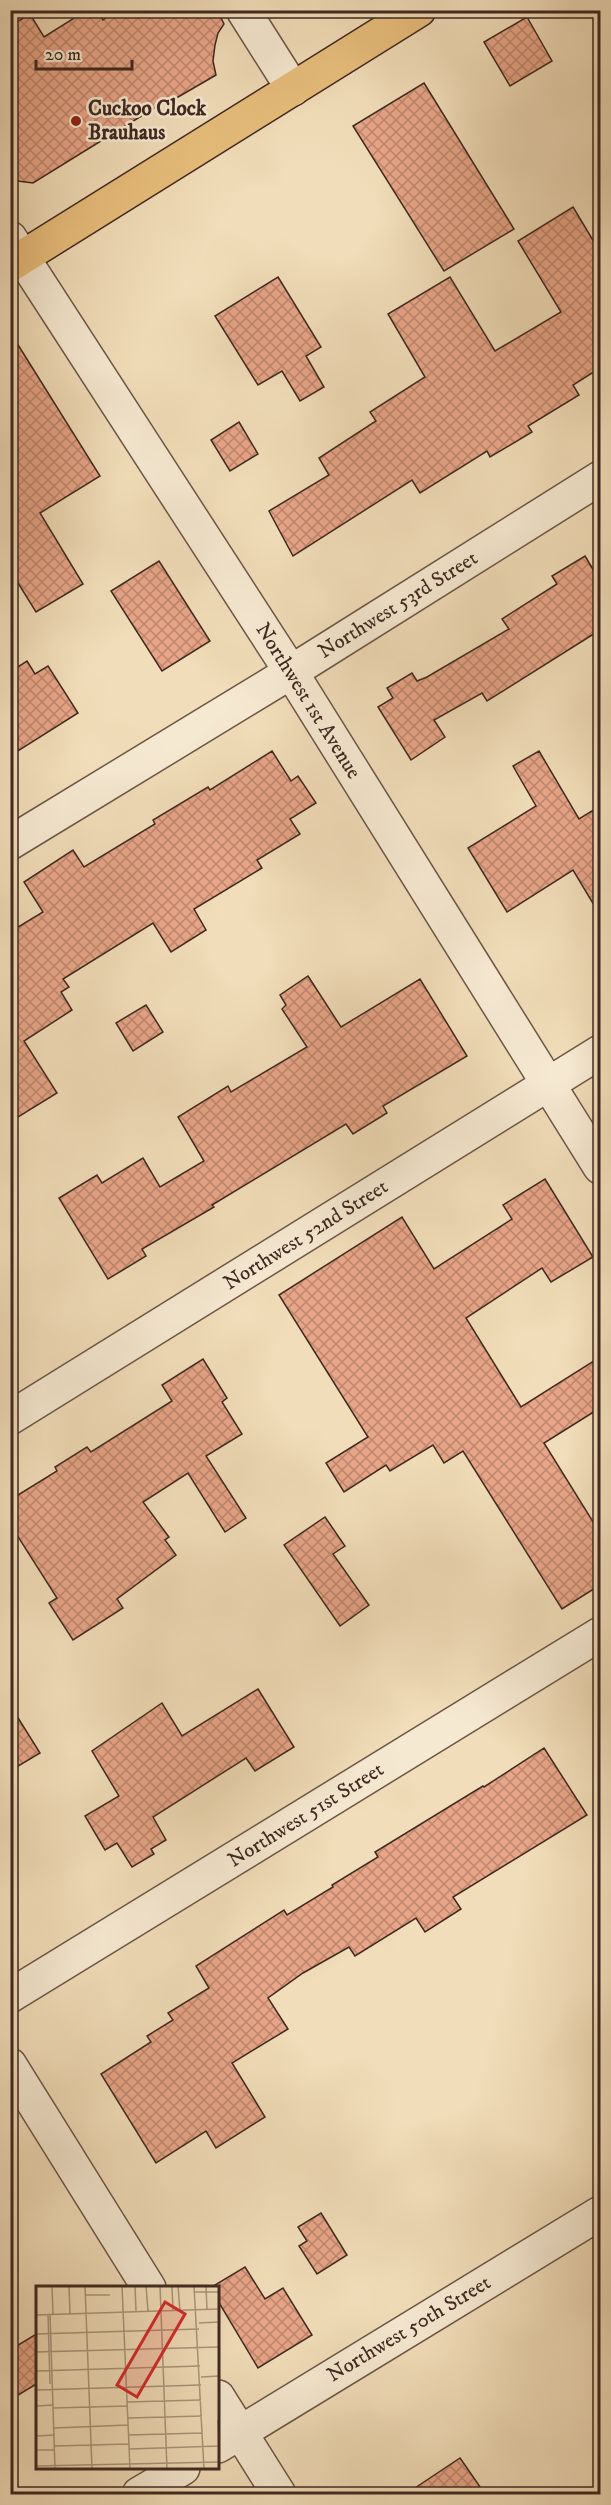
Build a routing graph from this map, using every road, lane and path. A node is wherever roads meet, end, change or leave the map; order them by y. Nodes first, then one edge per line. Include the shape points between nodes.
1 (243, 10) edge
2 (419, 10) edge
3 (292, 89) junction
4 (14, 253) edge
5 (600, 478) edge
6 (291, 672) junction
7 (10, 843) edge
8 (600, 1052) edge
9 (548, 1084) junction
10 (600, 1167) edge
11 (10, 1418) edge
12 (600, 1634) edge
13 (10, 1996) edge
14 (10, 2065) edge
15 (600, 2213) edge
16 (148, 2286) edge
17 (219, 2401) edge
18 (229, 2440) edge
19 (181, 2469) edge
20 (140, 2494) edge
21 (279, 2494) edge

1 - 3 street
2 - 3 main road
3 - 4 main road
4 - 6 street, Northwest 1st Avenue
5 - 6 street, Northwest 53rd Street
6 - 7 street, Northwest 53rd Street
6 - 9 street, Northwest 1st Avenue
8 - 9 street, Northwest 52nd Street
9 - 10 street, Northwest 1st Avenue
9 - 11 street, Northwest 52nd Street
12 - 13 street, Northwest 51st Street
14 - 16 street
15 - 18 street, Northwest 50th Street
17 - 18 street
18 - 21 street
19 - 20 street

